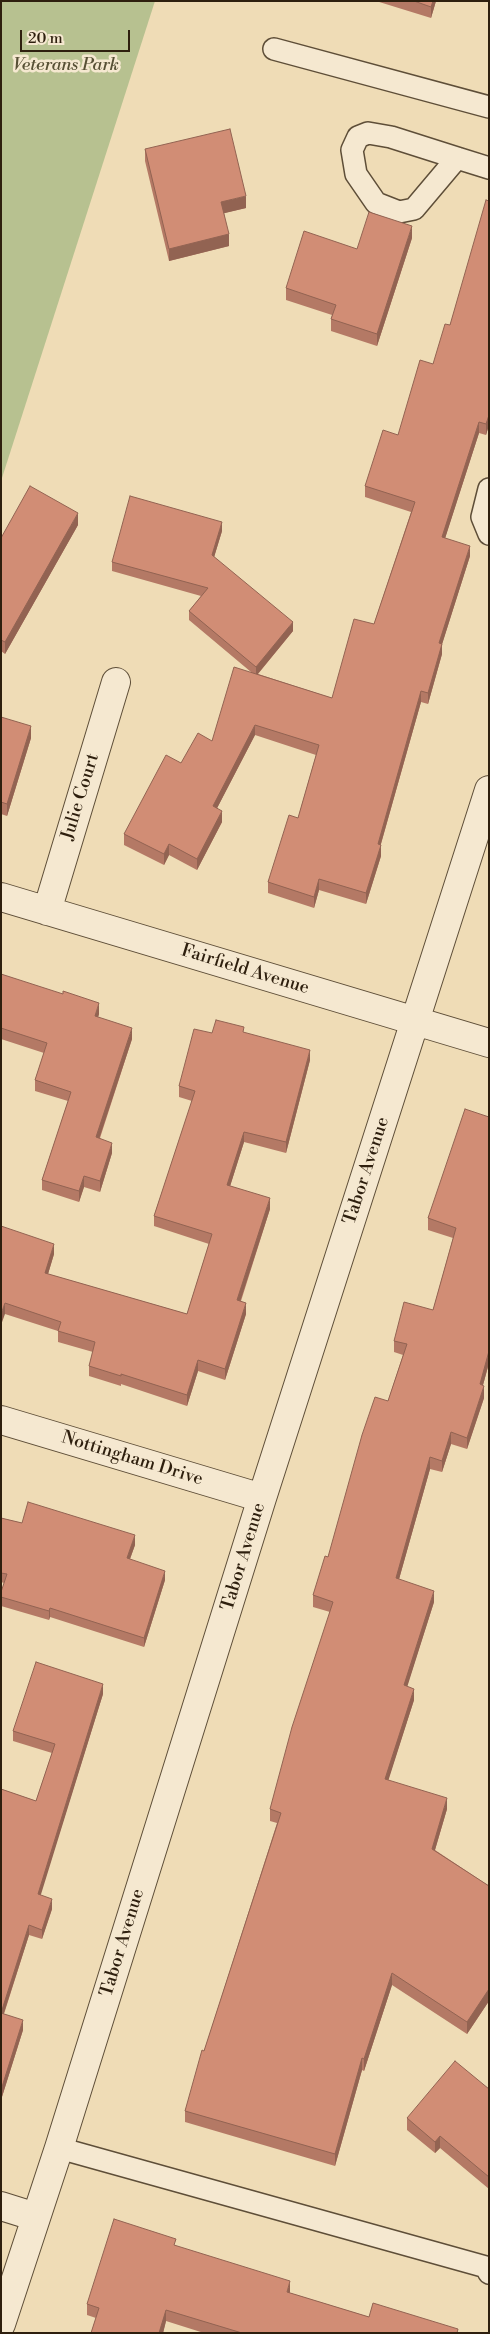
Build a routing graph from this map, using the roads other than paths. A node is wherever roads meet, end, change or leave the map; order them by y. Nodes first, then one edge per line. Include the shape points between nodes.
1 (274, 49) dead end
2 (489, 107) edge
3 (457, 158) junction
4 (489, 168) edge
5 (489, 489) edge
6 (489, 534) edge
7 (116, 682) dead end
8 (489, 790) edge
9 (1, 897) edge
10 (47, 911) junction
11 (416, 1022) junction
12 (489, 1043) edge
13 (1, 1420) edge
14 (262, 1498) junction
15 (59, 2148) junction
16 (1, 2206) edge
17 (36, 2217) junction
18 (489, 2273) edge
19 (1, 2324) edge

1 - 2 lane
3 - 3 lane via 368,133 358,137 352,150 356,174 376,203 399,212 414,209
3 - 4 lane
5 - 6 lane via 482,517
7 - 10 street, Julie Court
8 - 11 street, Tabor Avenue
9 - 10 street, Fairfield Avenue
10 - 11 street, Fairfield Avenue
11 - 12 street, Fairfield Avenue
11 - 14 street, Tabor Avenue
13 - 14 street, Nottingham Drive
14 - 15 street, Tabor Avenue
15 - 17 street, Tabor Avenue
15 - 18 lane via 476,2264 486,2267
16 - 17 street
17 - 19 street, Tabor Avenue

